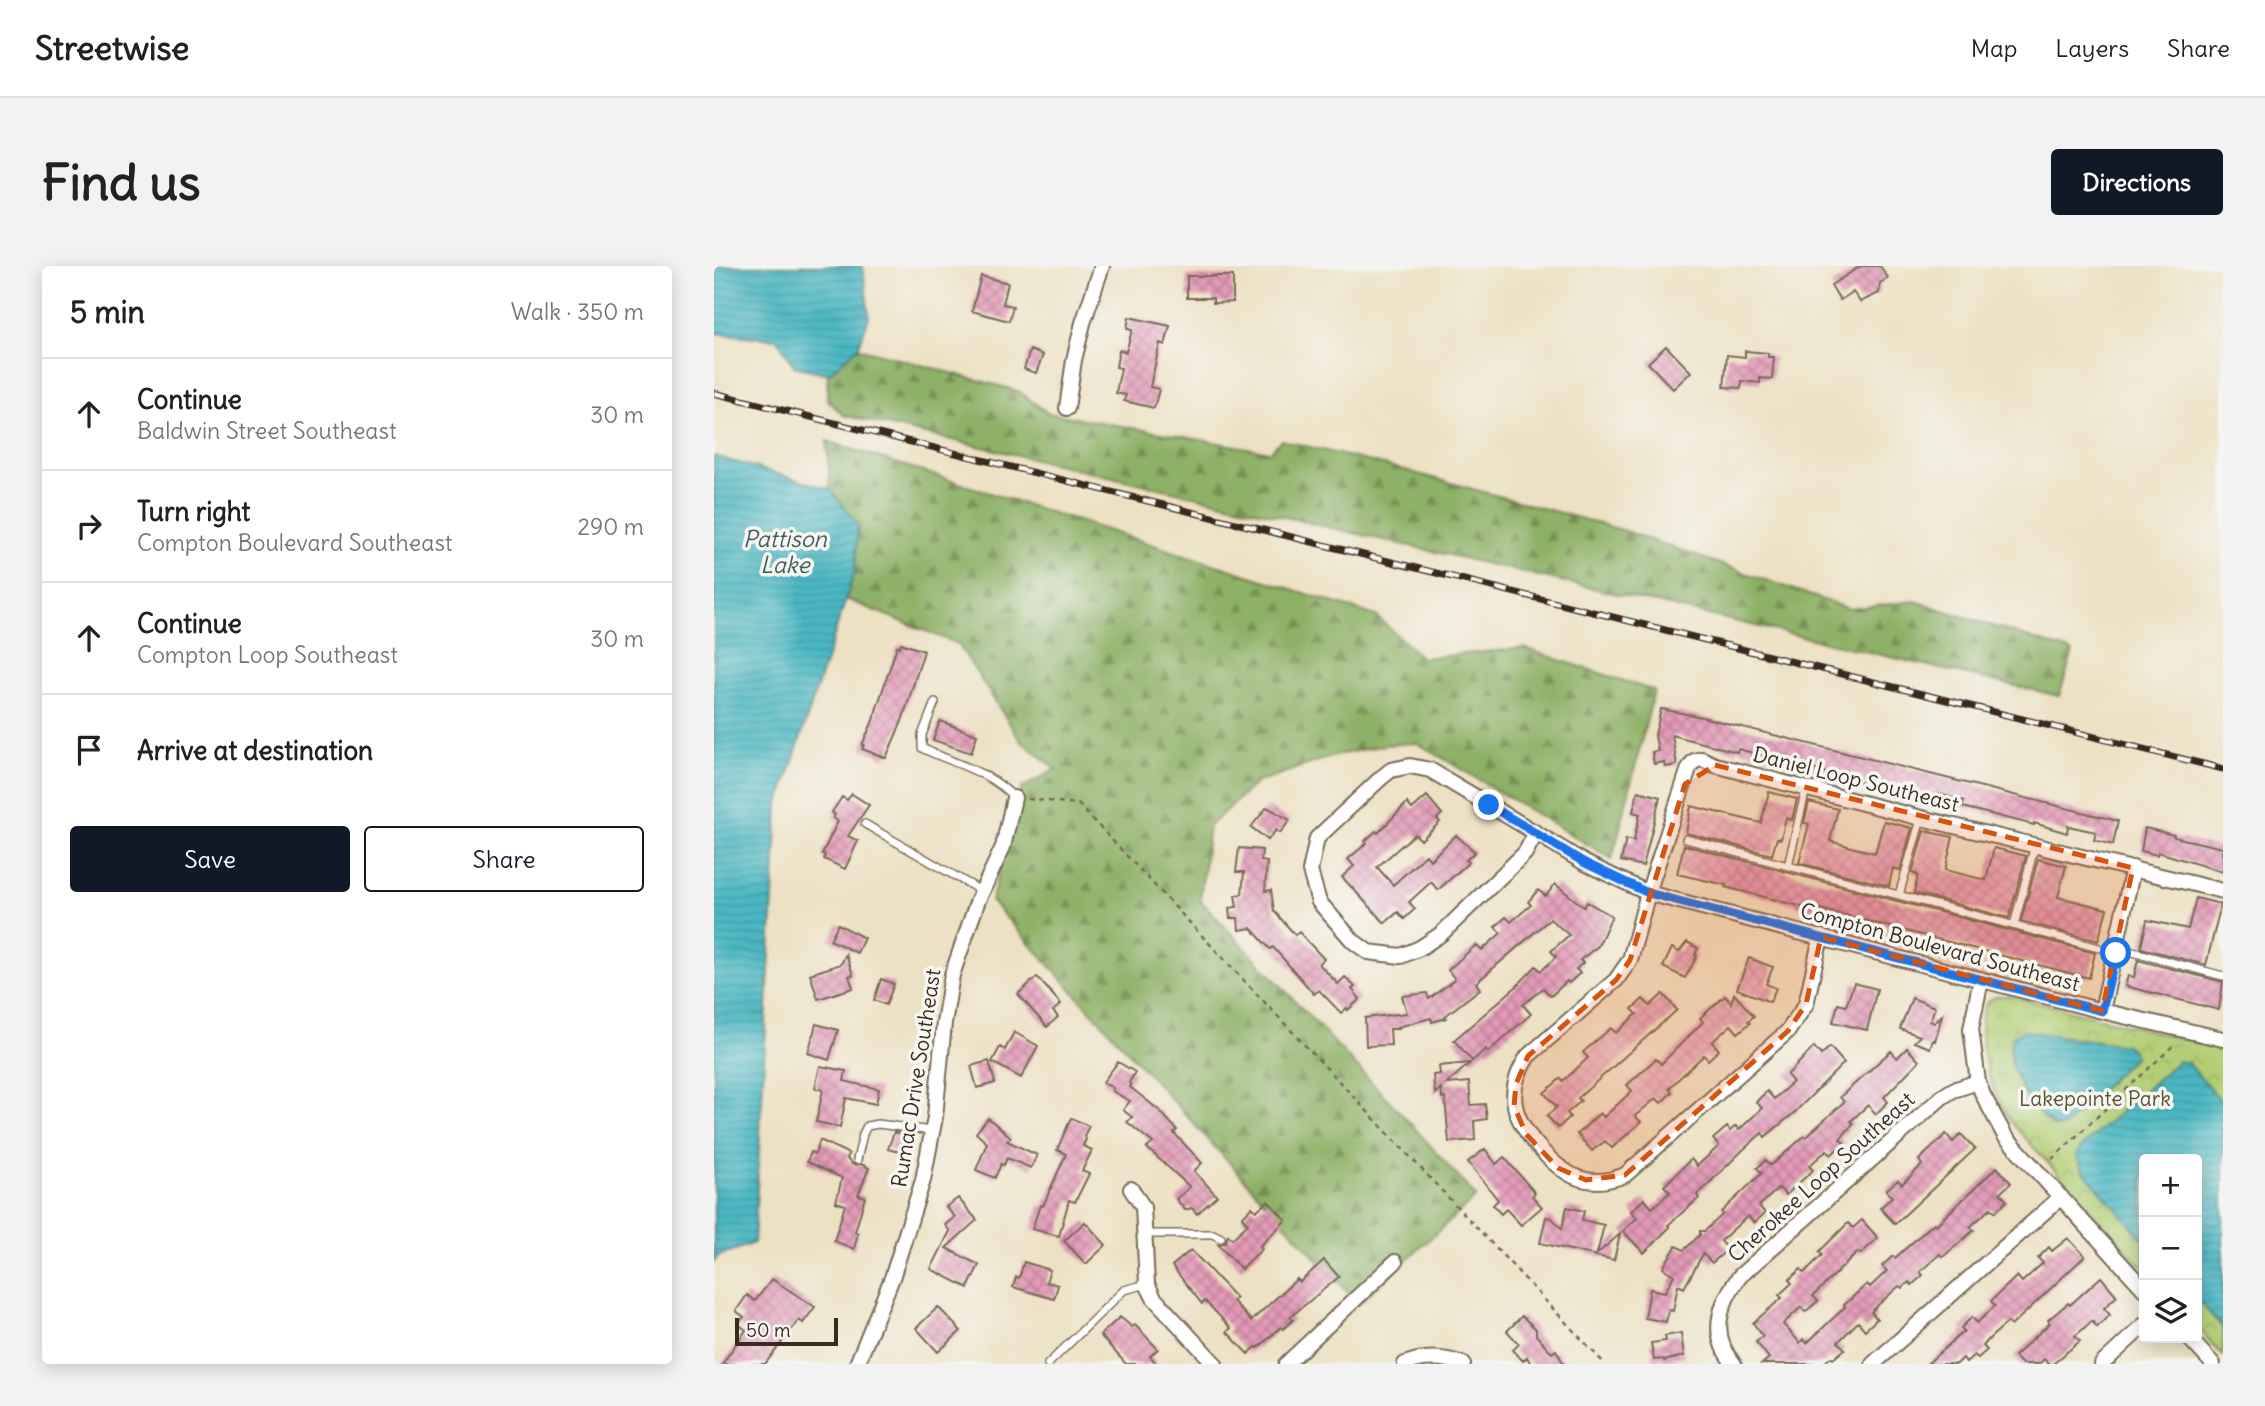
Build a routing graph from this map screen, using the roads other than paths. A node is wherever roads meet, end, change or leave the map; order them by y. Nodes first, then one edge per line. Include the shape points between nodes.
1 (1101, 266) edge
2 (1067, 408) dead end
3 (935, 702) dead end
4 (1807, 789) junction
5 (1014, 798) joint
6 (1921, 818) junction
7 (865, 824) dead end
8 (1536, 833) junction
9 (1686, 839) dead end
10 (2035, 845) junction
11 (1788, 866) junction
12 (2133, 868) junction
13 (982, 891) junction
14 (2223, 891) edge
15 (1648, 893) junction
16 (1899, 895) junction
17 (2014, 926) junction
18 (1821, 937) junction
19 (2099, 948) dead end
20 (2129, 951) dead end
21 (2223, 975) edge
22 (1981, 979) junction
23 (2102, 1011) junction
24 (2223, 1039) edge
25 (1978, 1082) junction
26 (932, 1131) junction
27 (858, 1160) dead end
28 (1131, 1189) dead end
29 (2061, 1197) junction
30 (1143, 1234) junction
31 (1221, 1238) dead end
32 (1395, 1262) dead end
33 (2139, 1283) edge
34 (1146, 1284) junction
35 (2139, 1330) edge
36 (2194, 1343) edge
37 (857, 1364) edge
38 (1048, 1364) edge
39 (1215, 1364) edge
40 (1286, 1364) edge
41 (1405, 1364) edge
42 (1463, 1364) edge
43 (1734, 1364) edge
44 (1873, 1364) edge
45 (2102, 1364) edge
46 (2213, 1364) edge

1 - 2 street via 1081,332
3 - 5 lane via 922,735 922,748 984,776
4 - 6 street, Daniel Loop Southeast
4 - 11 lane
4 - 15 street, Daniel Loop Southeast via 1702,759 1694,761
5 - 13 street, Rumac Drive Southeast via 1003,847
6 - 10 street, Daniel Loop Southeast
6 - 16 lane
7 - 13 lane
8 - 8 street via 1525,853 1441,934 1401,956 1368,952 1353,941 1319,902 1310,871 1317,838 1391,770 1410,766 1430,770
8 - 15 street, Compton Boulevard Southeast
9 - 11 lane
10 - 12 street, Daniel Loop Southeast
10 - 17 lane
11 - 16 lane
12 - 14 street, Daniel Loop Southeast
12 - 23 street
13 - 26 street, Rumac Drive Southeast via 952,975
15 - 18 street, Compton Boulevard Southeast
15 - 18 street via 1630,960 1616,980 1520,1068 1514,1106 1519,1122 1571,1176 1599,1182 1625,1175 1788,1031 1806,1004
16 - 17 lane
17 - 19 lane
18 - 22 street, Compton Boulevard Southeast
20 - 21 lane
22 - 23 street, Compton Boulevard Southeast
22 - 25 street via 1971,1029
23 - 24 street, Compton Boulevard Southeast
25 - 29 street via 2005,1136
25 - 43 street, Cherokee Loop Southeast via 1942,1097 1740,1276 1727,1294 1719,1329 1721,1345
26 - 27 lane via 867,1126
26 - 37 street, Rumac Drive Southeast via 916,1204
28 - 30 street via 1143,1207
29 - 33 street
29 - 44 street
30 - 31 lane via 1213,1234
30 - 34 street
32 - 40 street
34 - 38 lane via 1124,1290
34 - 39 street
35 - 45 street
36 - 46 street
41 - 42 street via 1434,1357

